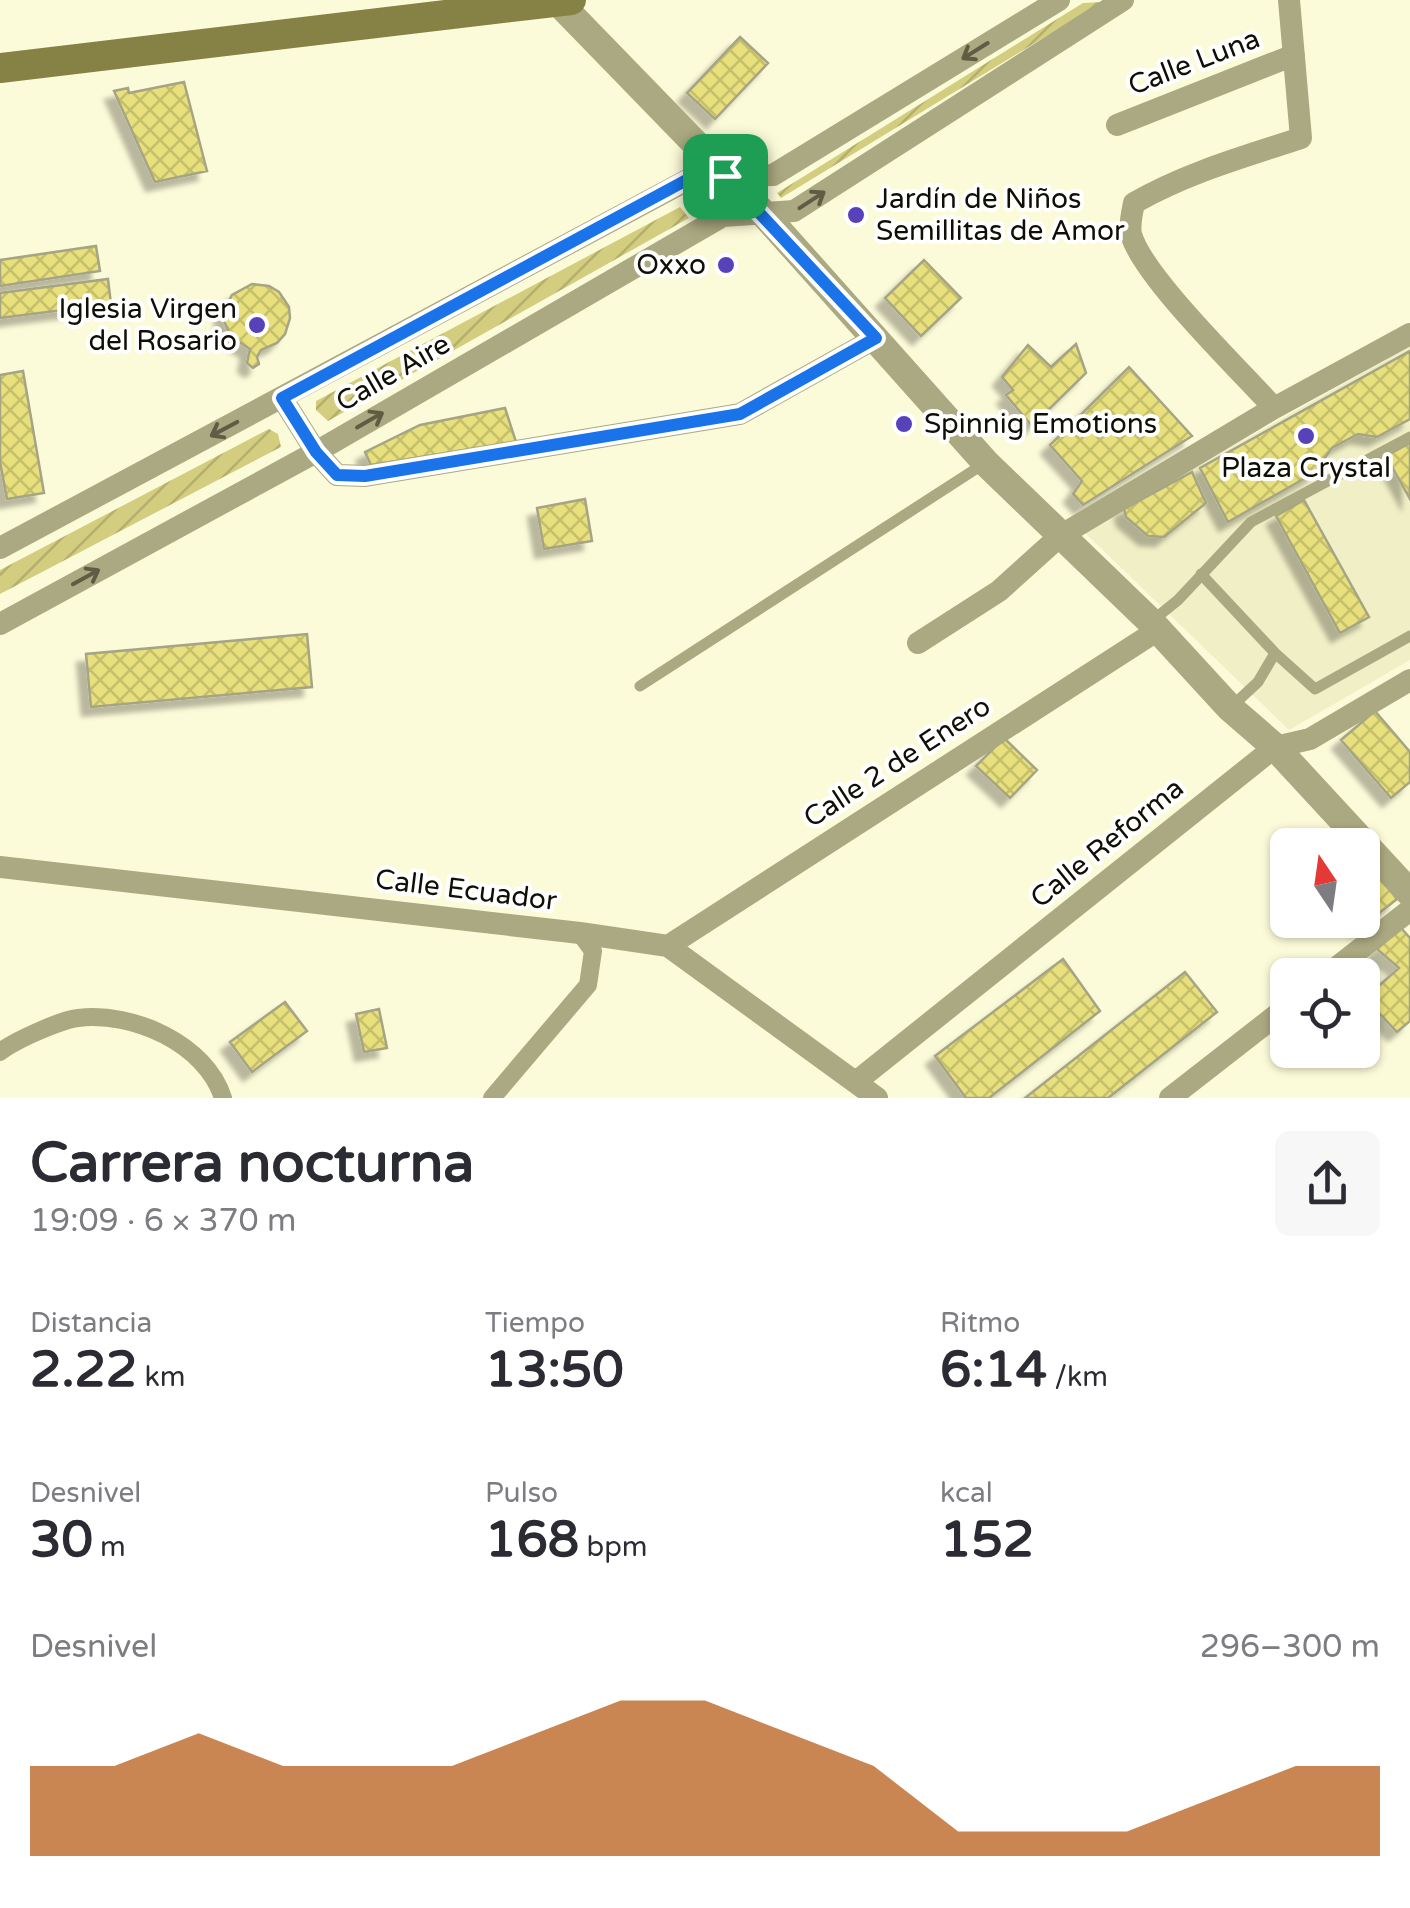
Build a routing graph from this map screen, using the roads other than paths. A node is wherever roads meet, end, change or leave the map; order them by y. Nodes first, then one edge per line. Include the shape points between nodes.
1 (1058, 0) edge
2 (1123, 0) edge
3 (1288, 0) edge
4 (562, 1) edge
5 (1294, 55) junction
6 (0, 68) edge
7 (1117, 125) dead end
8 (725, 176) junction
9 (763, 213) junction
10 (1410, 334) edge
11 (876, 338) junction
12 (282, 398) junction
13 (1274, 408) junction
14 (1410, 436) edge
15 (316, 452) junction
16 (986, 462) junction
17 (1060, 536) junction
18 (0, 548) edge
19 (1201, 574) junction
20 (0, 624) edge
21 (1154, 626) junction
22 (1410, 636) edge
23 (918, 643) dead end
24 (1275, 653) junction
25 (1410, 680) edge
26 (640, 686) dead end
27 (1230, 708) junction
28 (1275, 748) junction
29 (0, 867) edge
30 (1410, 894) edge
31 (1410, 910) edge
32 (580, 933) junction
33 (668, 946) junction
34 (1349, 958) edge
35 (1270, 1020) edge
36 (0, 1052) edge
37 (856, 1081) junction
38 (223, 1098) edge
39 (492, 1098) edge
40 (877, 1098) edge
41 (1170, 1098) edge

1 -> 8 street, Calle Aire via 773,175
9 -> 2 street, Calle Aire via 794,211
3 - 5 street
4 - 6 main road
4 - 8 street
5 - 7 street, Calle Luna
5 - 13 street via 1301,138 1164,186 1134,203 1130,231 1160,282
8 - 9 street
8 - 12 street, Calle Aire via 694,176
9 - 11 street
15 -> 9 street, Calle Aire via 724,216
10 - 13 street
11 - 15 street via 740,414 365,476 337,475
11 - 16 street
12 - 15 street
12 -> 18 street, Calle Aire
13 - 17 street
14 - 19 lane via 1251,522
20 -> 15 street, Calle Aire
16 - 17 street
16 - 26 lane
17 - 21 street
17 - 23 street via 998,591
19 - 21 lane
19 - 24 lane
21 - 27 street
21 - 33 street, Calle 2 de Enero
22 - 24 lane via 1314,688
24 - 27 lane via 1258,682
25 - 28 street, Calle Reforma via 1310,739
27 - 28 street
28 - 30 street
28 - 37 street, Calle Reforma
29 - 32 street, Calle Ecuador
31 - 34 street
32 - 33 street, Calle Ecuador
32 - 39 street via 592,951 588,985
33 - 37 street, Calle Ecuador
35 - 41 street
36 - 38 street via 77,1018 142,1022 192,1052
37 - 40 street, Calle Ecuador

